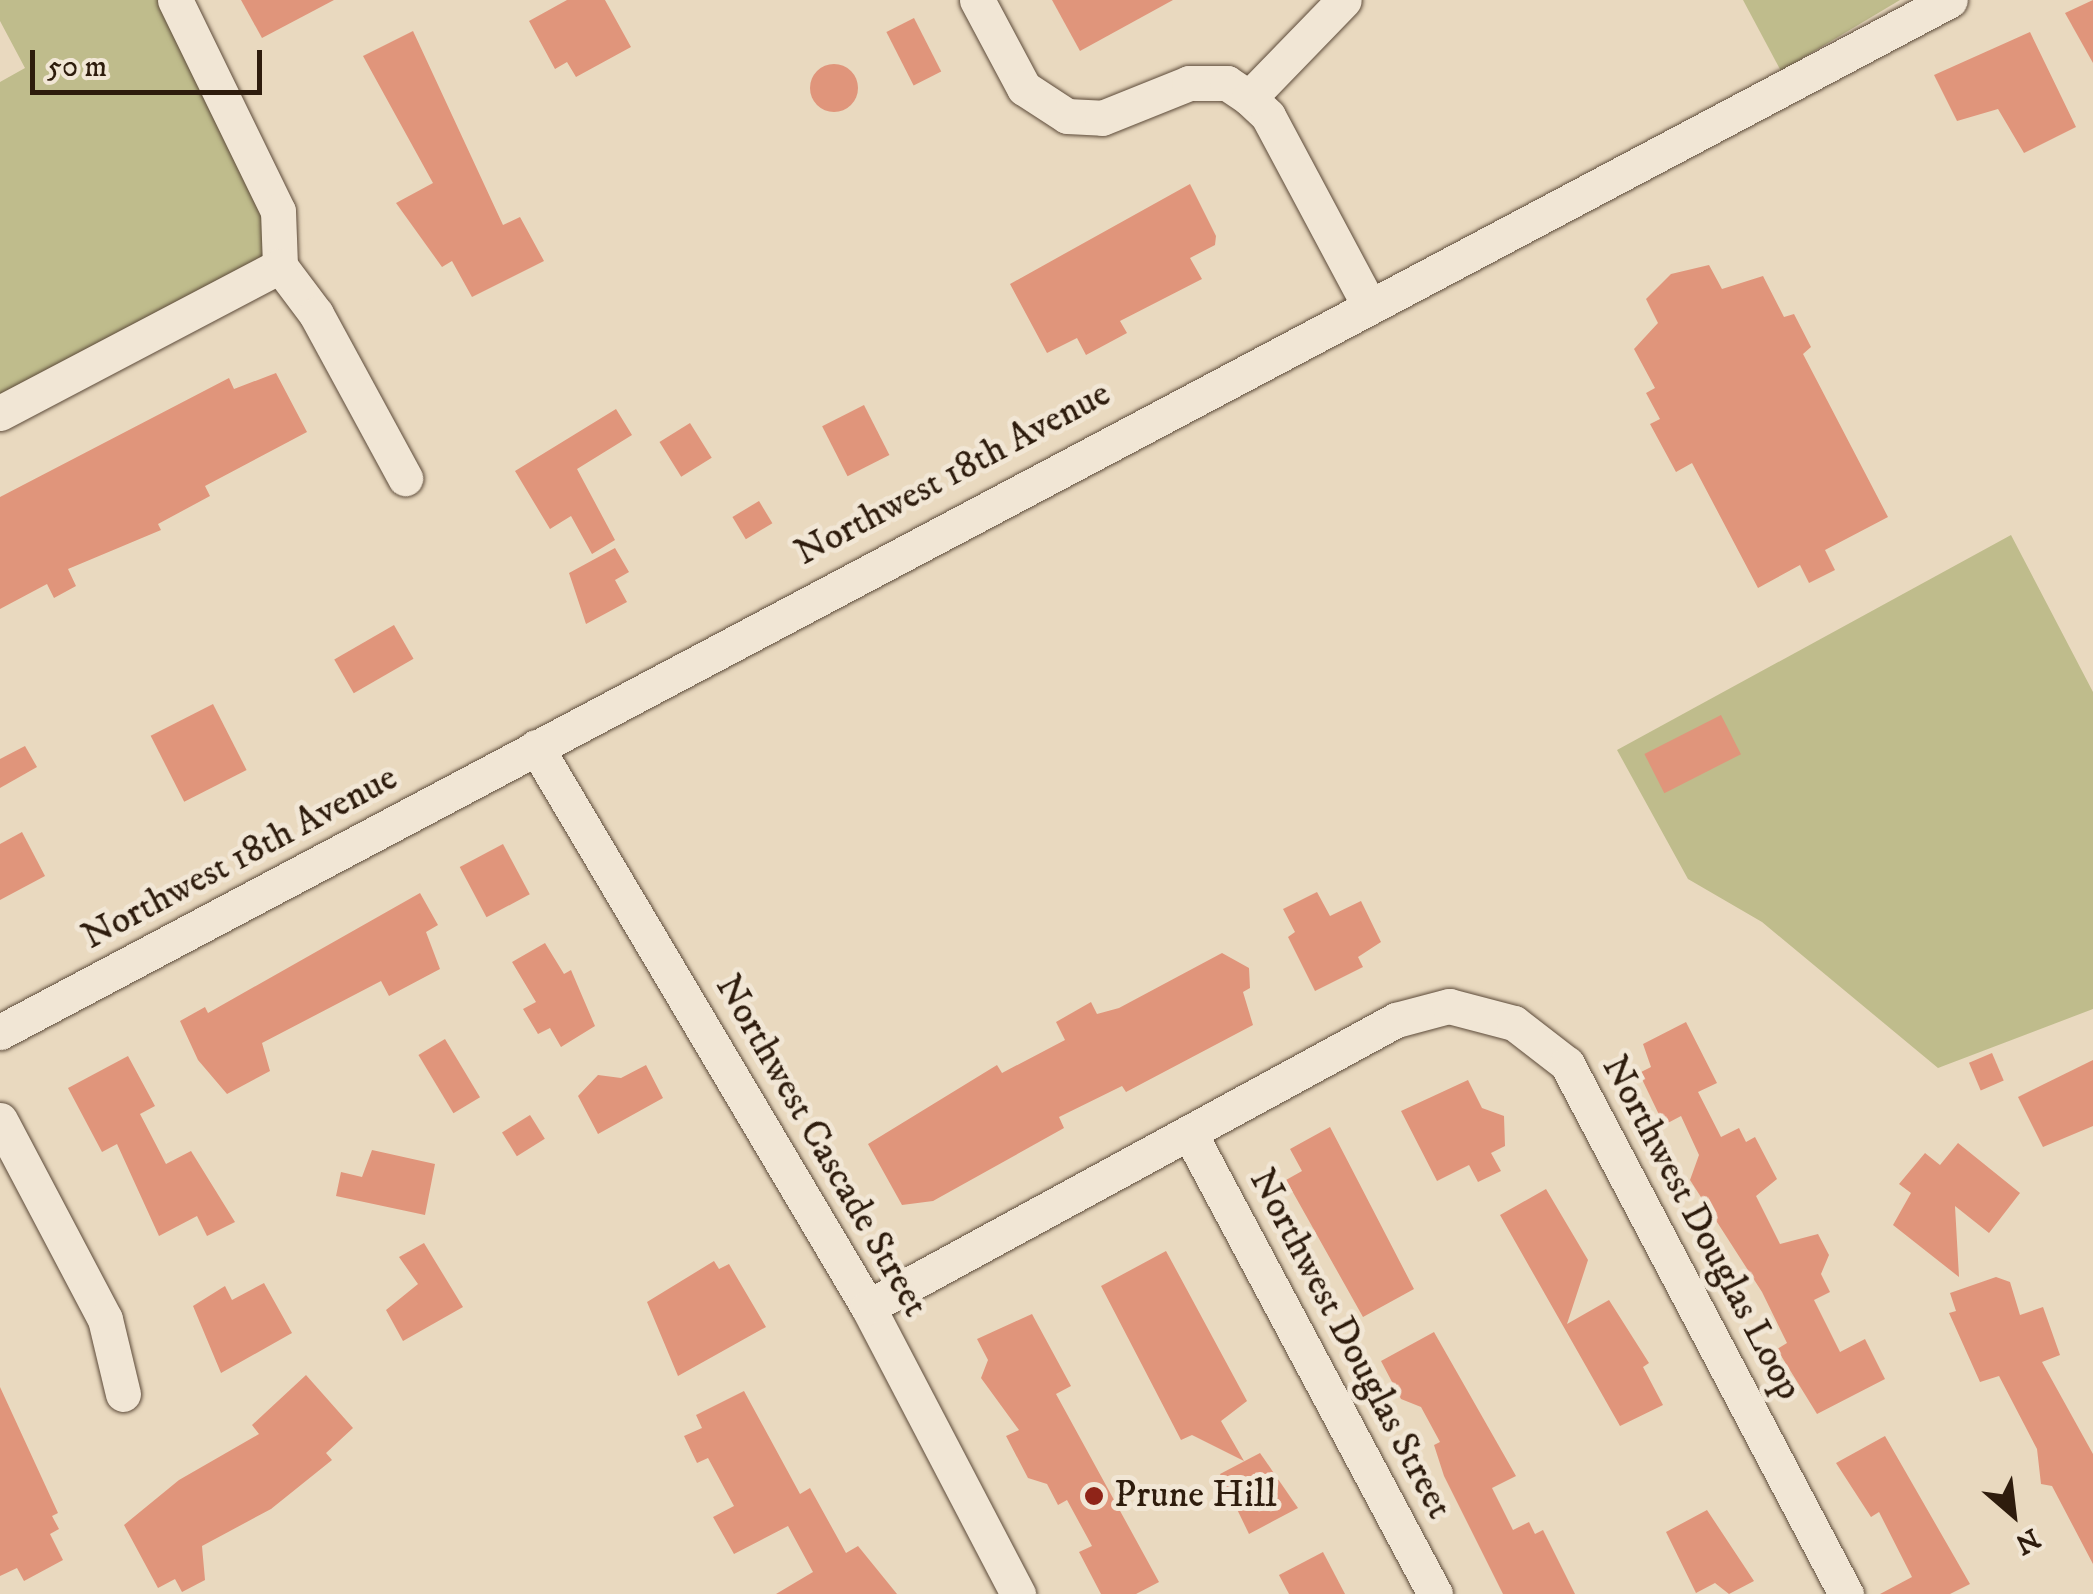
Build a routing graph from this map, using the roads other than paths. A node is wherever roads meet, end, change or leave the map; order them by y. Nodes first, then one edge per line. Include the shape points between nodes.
1 (174, 0) edge
2 (977, 0) edge
3 (1344, 0) edge
4 (1950, 0) edge
5 (1249, 98) junction
6 (280, 266) junction
7 (1368, 303) junction
8 (0, 413) edge
9 (406, 478) dead end
10 (536, 747) junction
11 (0, 1032) edge
12 (0, 1120) edge
13 (1190, 1134) junction
14 (868, 1307) junction
15 (124, 1394) dead end
16 (1018, 1594) edge
17 (1435, 1594) edge
18 (1846, 1594) edge

1 - 6 street via 278,211
2 - 5 street via 1024,88 1067,116 1102,118 1188,83 1227,83
3 - 5 street
4 - 7 street, Northwest 18th Avenue
5 - 7 street via 1268,116
6 - 8 street
6 - 9 street via 316,314
7 - 10 street, Northwest 18th Avenue
10 - 11 street, Northwest 18th Avenue
10 - 14 street, Northwest Cascade Street
12 - 15 street via 104,1319
13 - 14 street, Northwest Douglas Loop
13 - 17 street, Northwest Douglas Street
13 - 18 street, Northwest Douglas Loop via 1396,1020 1449,1006 1514,1023 1566,1064
14 - 16 street, Northwest Cascade Street

